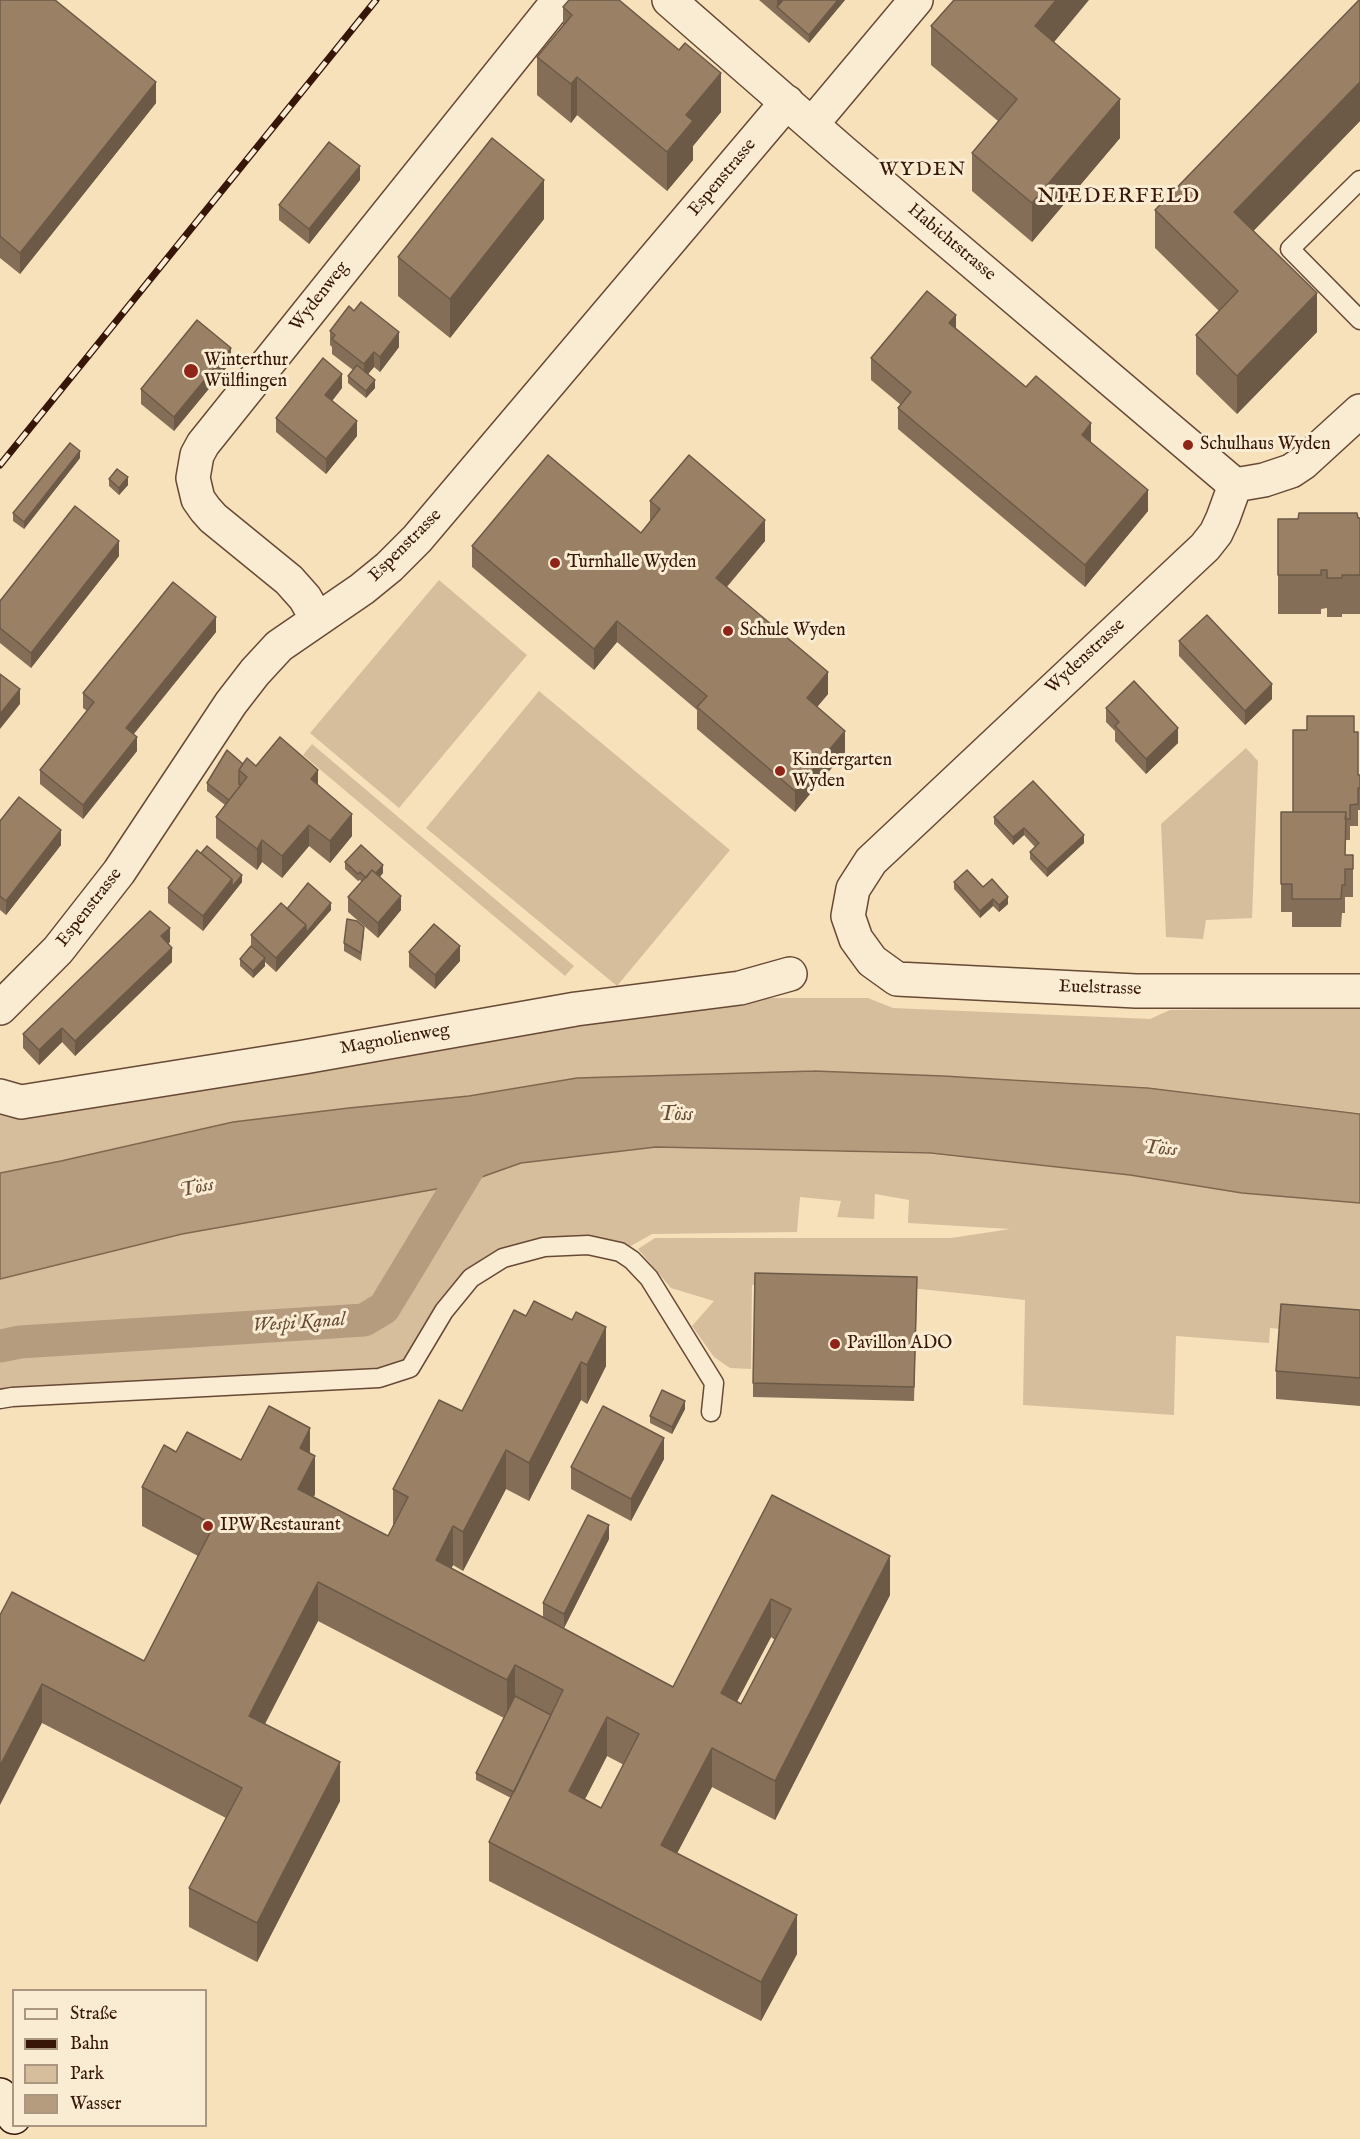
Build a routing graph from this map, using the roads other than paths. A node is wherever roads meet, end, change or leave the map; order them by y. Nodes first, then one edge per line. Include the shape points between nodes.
1 (559, 0) edge
2 (669, 0) edge
3 (916, 0) edge
4 (788, 102) junction
5 (812, 124) junction
6 (1360, 180) edge
7 (1360, 320) edge
8 (1360, 411) edge
9 (1234, 485) junction
10 (317, 619) junction
11 (856, 939) joint
12 (790, 974) dead end
13 (1360, 991) edge
14 (0, 1008) edge
15 (0, 1096) edge
16 (0, 1399) edge
17 (711, 1412) dead end
18 (0, 2095) edge
19 (12, 2114) edge

1 - 10 street, Wydenweg via 196,455 193,478 205,509 294,584
2 - 4 street, Habichtstrasse
3 - 5 street
4 - 5 street, Habichtstrasse
4 - 10 street, Espenstrasse via 417,539 362,589
5 - 9 street, Habichtstrasse
6 - 7 lane via 1290,249
8 - 9 street via 1291,471
9 - 11 street, Wydenstrasse via 1223,518 1205,547 871,861 852,889 848,916
10 - 14 street, Espenstrasse via 279,646 255,672 119,872 58,950
11 - 13 street, Euelstrasse via 872,961 897,978 1136,991
12 - 15 street, Magnolienweg via 740,988 576,1009 21,1102
16 - 17 lane via 379,1378 410,1368 444,1311 471,1278 503,1258 544,1247 588,1245 620,1252 649,1278 714,1383
18 - 19 street

